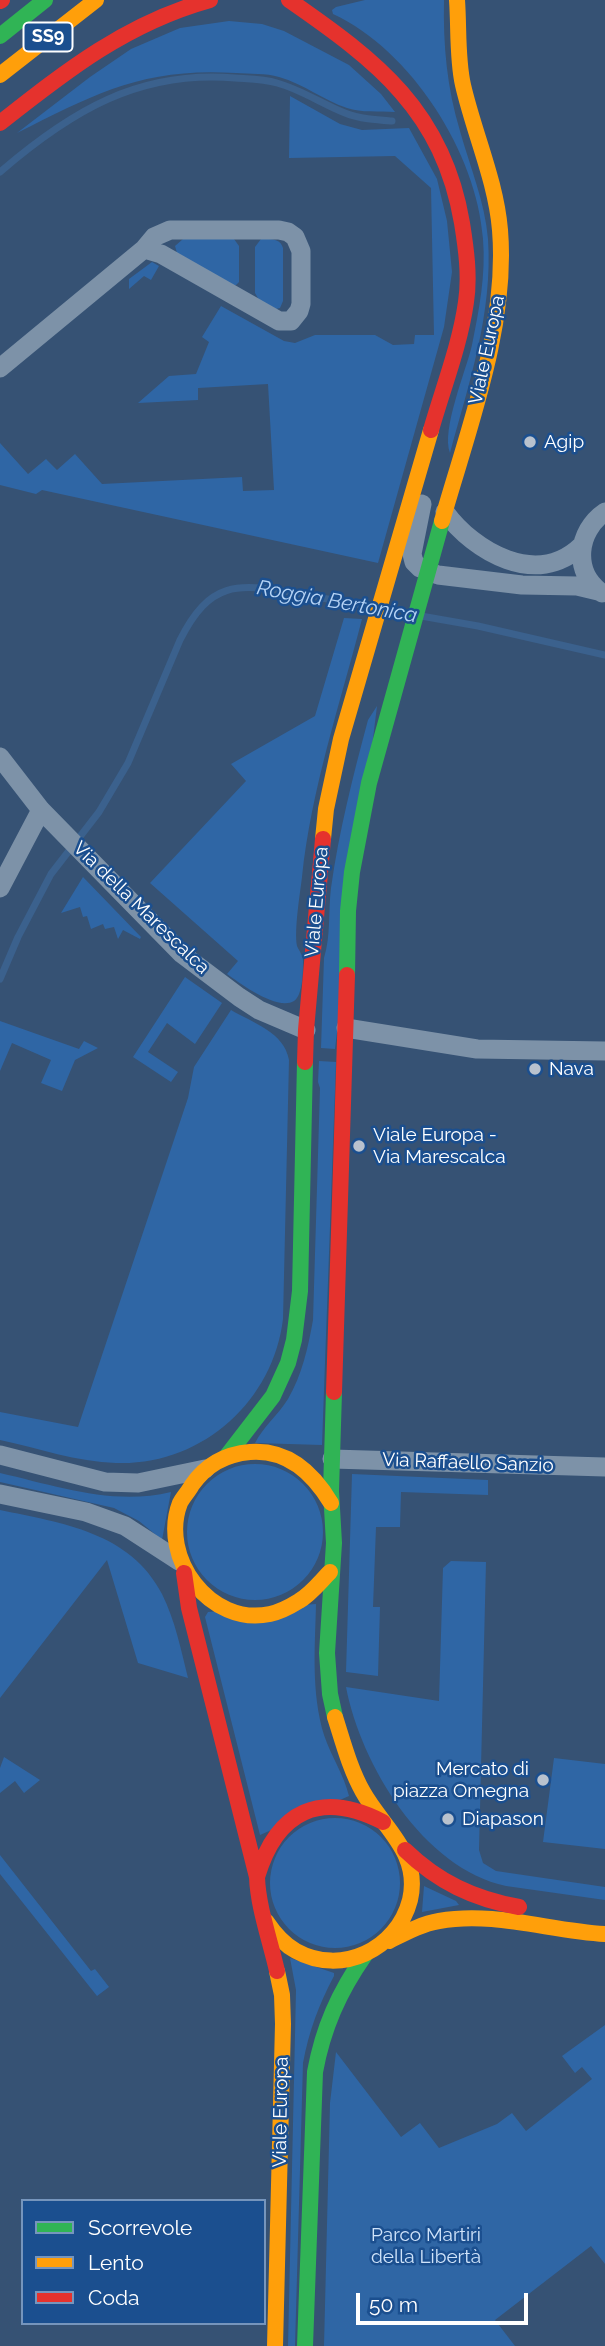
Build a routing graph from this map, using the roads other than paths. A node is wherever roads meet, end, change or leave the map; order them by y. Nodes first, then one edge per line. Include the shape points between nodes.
1 (45, 0) edge
2 (96, 0) edge
3 (210, 0) edge
4 (289, 0) edge
5 (457, 0) edge
6 (0, 36) edge
7 (0, 75) edge
8 (0, 123) edge
9 (144, 249) junction
10 (456, 345) junction
11 (0, 368) edge
12 (445, 512) junction
13 (605, 512) edge
14 (581, 546) junction
15 (427, 573) junction
16 (601, 593) edge
17 (0, 758) edge
18 (41, 810) junction
19 (0, 888) edge
20 (346, 1028) junction
21 (306, 1030) junction
22 (605, 1051) edge
23 (0, 1455) edge
24 (226, 1457) junction
25 (286, 1457) junction
26 (332, 1459) junction
27 (605, 1467) edge
28 (205, 1469) junction
29 (0, 1494) edge
30 (331, 1503) junction
31 (182, 1567) junction
32 (330, 1572) junction
33 (383, 1822) junction
34 (405, 1850) junction
35 (257, 1877) junction
36 (554, 1911) dead end
37 (585, 1916) dead end
38 (605, 1920) edge
39 (266, 1921) junction
40 (605, 1934) edge
41 (386, 1942) junction
42 (365, 1955) junction
43 (275, 2346) edge
44 (305, 2346) edge

1 - 6 main road, SS9
2 - 7 main road, SS9
3 - 8 main road via 149,21 113,40
4 - 10 main road, Viale Europa via 350,43 398,87 425,123 448,166 465,255 467,299
5 - 12 main road, Viale Europa via 462,82 500,228 501,285 492,342
9 - 9 street via 161,254 279,321 291,321 299,311 301,251 288,232 170,230 154,237
9 - 11 street
10 - 15 street, Viale Europa via 412,554
10 - 21 main road, Viale Europa via 341,739 326,809
12 - 14 street via 463,534 515,563 551,563
12 - 15 main road, Viale Europa
13 - 14 street via 586,531
14 - 16 street via 588,578
15 - 16 street via 522,585 577,586
15 - 20 main road, Viale Europa via 369,783 352,872
17 - 18 street, Via della Marescalca
18 - 19 street
18 - 21 street, Via della Marescalca via 182,954 259,1010
20 - 22 street via 477,1049
20 - 26 main road, Viale Europa
21 - 24 main road, Viale Europa via 296,1332 278,1387
23 - 28 street via 105,1482 138,1483
24 - 25 main road, Viale Europa via 266,1452
24 - 28 main road, Viale Europa
25 - 26 main road
25 - 30 main road, Viale Europa via 321,1483
26 - 27 street, Via Raffaello Sanzio
26 - 30 main road, Viale Europa
28 - 31 main road, Viale Europa via 191,1483 175,1521
29 - 31 street via 86,1512 125,1526
30 - 32 main road, Viale Europa
31 - 32 main road via 215,1604 256,1615 298,1603
31 - 35 main road, Viale Europa
32 - 33 main road, Viale Europa via 327,1680 333,1709 350,1764
33 - 34 main road, Viale Europa
33 - 35 main road, Viale Europa via 362,1810 339,1805 315,1808 293,1818 269,1844
34 - 36 main road via 433,1875 467,1894 505,1905
34 - 41 main road, Viale Europa via 412,1874 411,1899 402,1923
35 - 39 main road, Viale Europa via 258,1900
37 - 38 main road
39 - 42 main road, Viale Europa via 298,1953 320,1961
39 - 43 main road, Viale Europa via 282,1995
40 - 41 main road via 454,1919 419,1926
41 - 42 main road, Viale Europa
42 - 44 main road, Viale Europa via 344,1984 320,2040 313,2102

